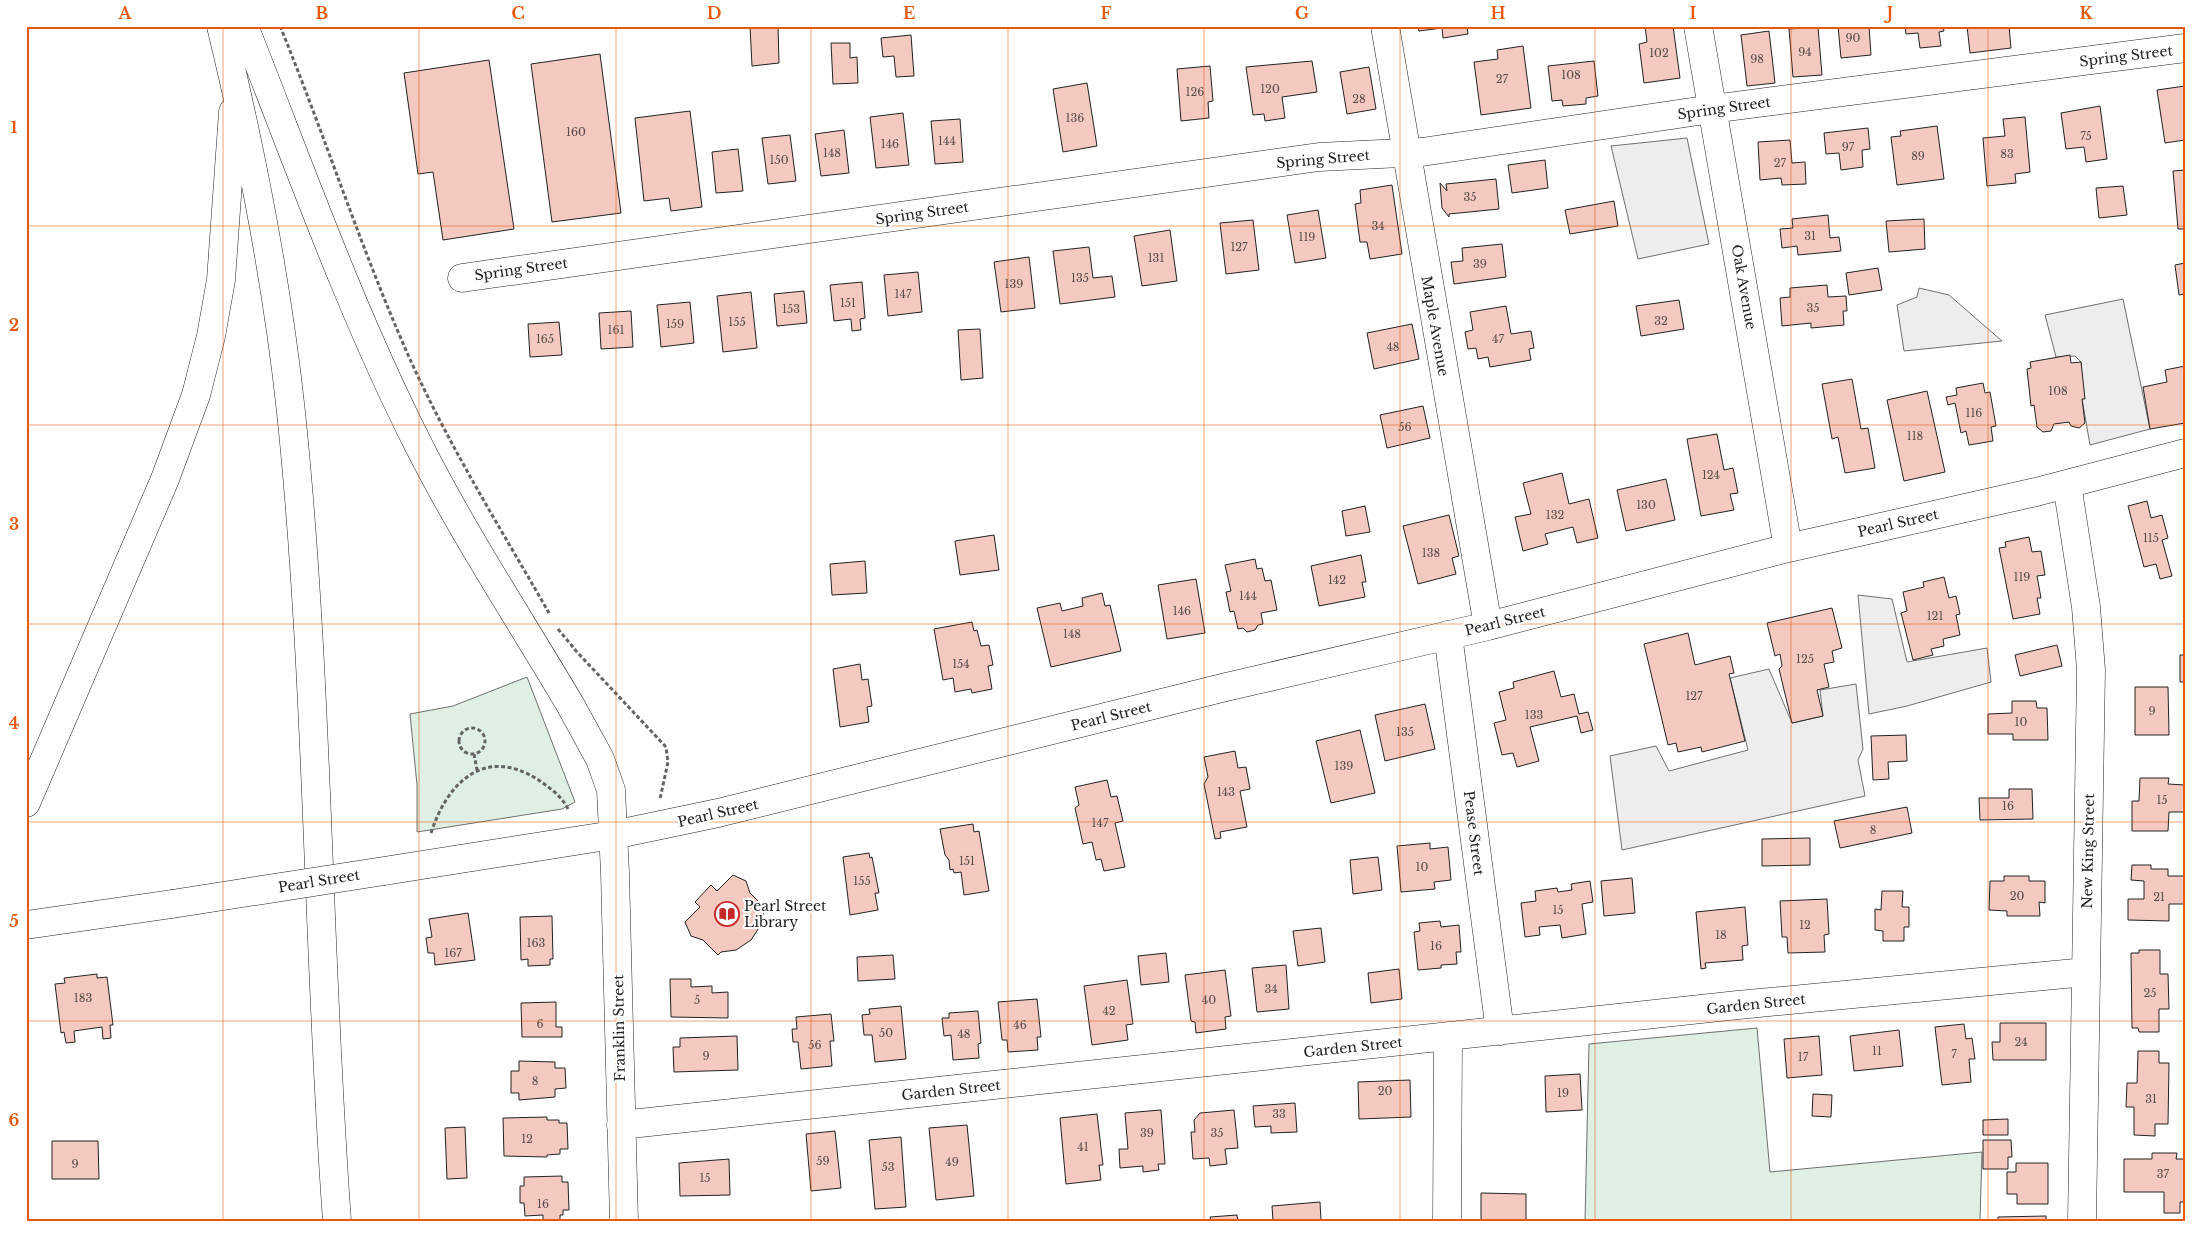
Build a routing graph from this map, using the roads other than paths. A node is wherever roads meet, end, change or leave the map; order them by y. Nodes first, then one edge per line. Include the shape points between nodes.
1 (221, 26) edge
2 (244, 26) edge
3 (1384, 26) edge
4 (1698, 26) edge
5 (2185, 48) edge
6 (236, 88) junction
7 (1712, 110) junction
8 (1405, 151) junction
9 (462, 278) dead end
10 (2185, 453) edge
11 (2067, 484) junction
12 (1788, 548) junction
13 (1488, 626) junction
14 (1448, 635) junction
15 (26, 803) edge
16 (613, 835) junction
17 (26, 925) edge
18 (2086, 972) junction
19 (1500, 1031) junction
20 (1448, 1037) junction
21 (621, 1125) junction
22 (332, 1156) junction
23 (324, 1221) edge
24 (337, 1221) edge
25 (624, 1221) edge
26 (1447, 1221) edge
27 (2082, 1221) edge

1 - 6 street
2 - 16 street, Franklin Street via 355,306 396,400 445,493 600,759 610,790
3 - 8 street, Maple Avenue
4 - 7 street, Oak Avenue
5 - 7 street, Spring Street
6 - 15 street via 221,280 196,395 166,479
6 - 22 street via 270,256 299,494
7 - 8 street, Spring Street via 1430,151
7 - 12 street, Oak Avenue
8 - 9 street, Spring Street via 1319,157
8 - 13 street, Maple Avenue
10 - 11 street, Pearl Street
11 - 12 street, Pearl Street
11 - 18 street, New King Street via 2086,607 2091,670
12 - 13 street, Pearl Street
13 - 14 street, Pearl Street
14 - 16 street, Pearl Street via 829,787
14 - 19 street, Pease Street
16 - 17 street, Pearl Street, bridge
16 - 21 street, Franklin Street
18 - 19 street, Garden Street
18 - 27 street, New King Street
19 - 20 street, Garden Street
20 - 21 street, Garden Street
20 - 26 street
21 - 25 street, Franklin Street
22 - 23 street
22 - 24 street

